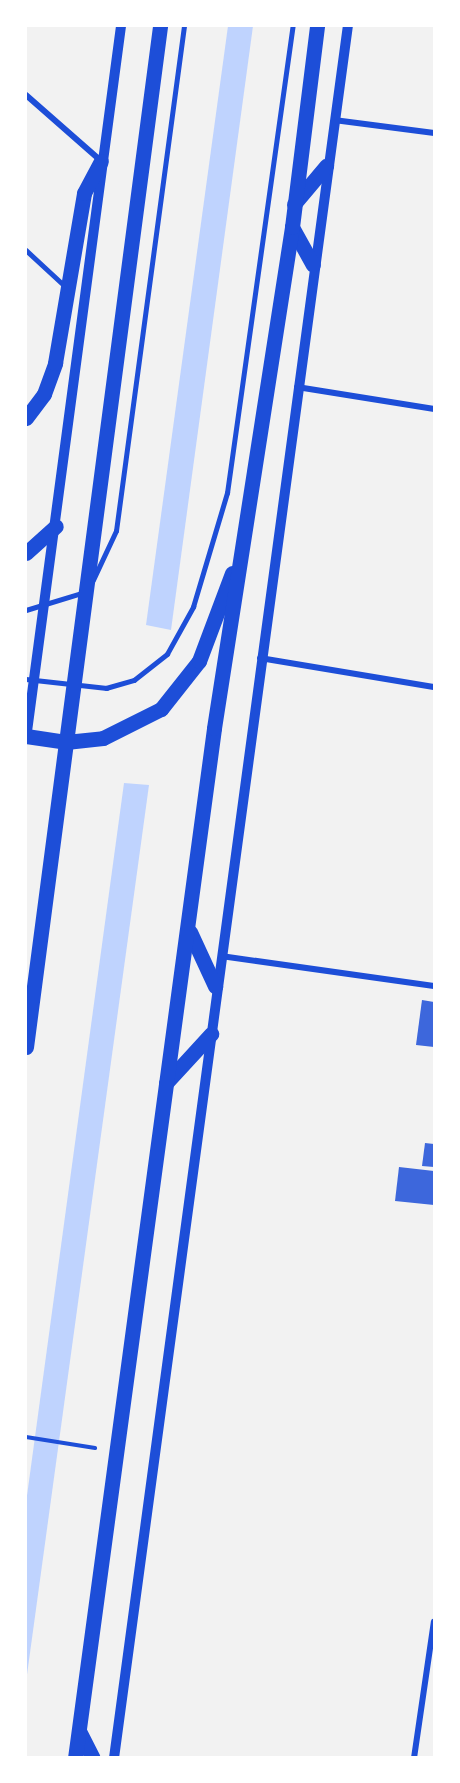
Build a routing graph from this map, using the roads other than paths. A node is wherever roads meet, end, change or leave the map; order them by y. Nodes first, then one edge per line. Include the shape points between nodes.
1 (121, 26) edge
2 (160, 26) edge
3 (184, 26) edge
4 (293, 26) edge
5 (317, 26) edge
6 (348, 26) edge
7 (26, 95) edge
8 (333, 120) junction
9 (435, 133) edge
10 (101, 161) junction
11 (326, 166) junction
12 (294, 204) junction
13 (292, 227) junction
14 (26, 250) edge
15 (313, 265) junction
16 (70, 290) junction
17 (296, 387) junction
18 (435, 409) edge
19 (26, 418) edge
20 (56, 526) junction
21 (243, 545) junction
22 (26, 553) edge
23 (85, 592) junction
24 (46, 607) junction
25 (26, 610) edge
26 (260, 658) junction
27 (29, 679) edge
28 (71, 683) junction
29 (435, 687) edge
30 (26, 737) edge
31 (66, 742) junction
32 (189, 931) junction
33 (219, 955) junction
34 (215, 986) junction
35 (435, 986) edge
36 (211, 1034) junction
37 (26, 1047) edge
38 (166, 1083) junction
39 (435, 1622) edge
40 (79, 1731) junction
41 (75, 1758) edge
42 (93, 1758) edge
43 (114, 1758) edge
44 (414, 1758) edge

1 - 10 street
2 - 23 main road
3 - 23 lane via 116,531
4 - 28 lane via 227,493 204,579 167,654 134,680 106,688
5 - 12 main road
6 - 8 street
7 - 10 street
8 - 9 street
8 - 11 street
10 - 16 main road via 84,193
10 - 20 street
11 - 12 main road
11 - 15 street
12 - 13 main road
13 - 15 main road
13 - 21 main road
14 - 16 lane
15 - 17 street
16 - 19 main road via 55,363 44,394
17 - 18 street
17 - 26 street
20 - 22 main road
20 - 24 street
21 - 31 main road via 199,661 181,690 136,726
21 - 32 main road
23 - 24 lane
23 - 28 main road
24 - 25 lane
24 - 27 street
26 - 29 street
26 - 33 street
27 - 28 lane
27 - 30 street
28 - 31 main road
30 - 31 main road
31 - 37 main road
32 - 34 main road
32 - 38 main road
33 - 34 street
33 - 35 street
34 - 36 street
36 - 38 main road
36 - 43 street
38 - 40 main road
39 - 44 street
40 - 41 main road
40 - 42 main road

